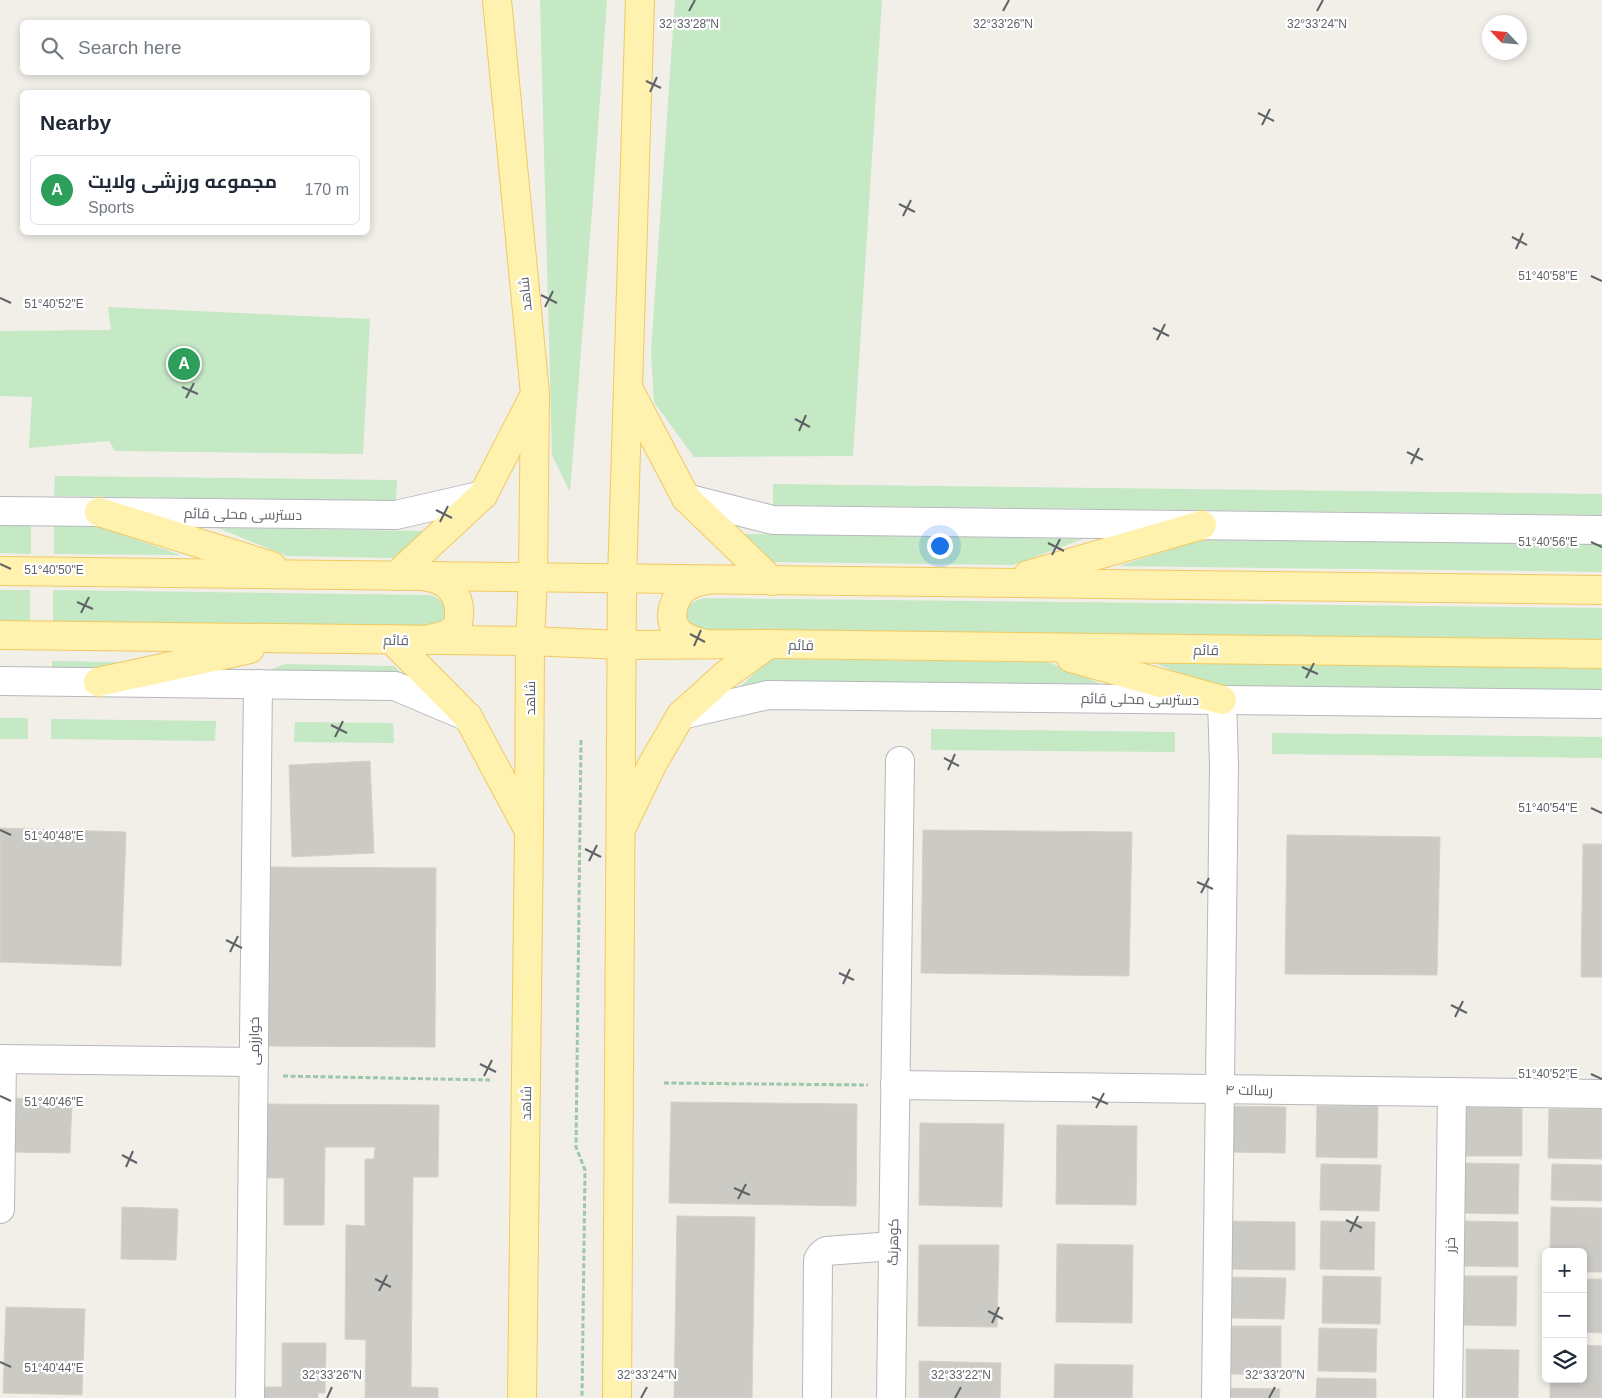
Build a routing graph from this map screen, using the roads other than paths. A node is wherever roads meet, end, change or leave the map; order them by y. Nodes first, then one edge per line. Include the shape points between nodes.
1 (497, 0) edge
2 (640, 0) edge
3 (647, 0) edge
4 (640, 27) junction
5 (628, 388) junction
6 (535, 394) junction
7 (483, 495) junction
8 (686, 498) junction
9 (0, 511) edge
10 (99, 512) junction
11 (1202, 525) junction
12 (1602, 530) edge
13 (0, 572) edge
14 (300, 575) junction
15 (396, 576) junction
16 (425, 576) junction
17 (533, 578) junction
18 (622, 579) junction
19 (709, 580) junction
20 (772, 580) junction
21 (1000, 583) junction
22 (1602, 590) edge
23 (0, 635) edge
24 (296, 639) junction
25 (391, 639) junction
26 (422, 640) junction
27 (530, 641) junction
28 (706, 644) junction
29 (769, 644) junction
30 (621, 645) junction
31 (1036, 648) junction
32 (1602, 654) edge
33 (0, 682) edge
34 (98, 682) junction
35 (258, 684) junction
36 (1222, 700) junction
37 (1602, 704) edge
38 (681, 714) junction
39 (468, 717) junction
40 (900, 761) dead end
41 (530, 832) junction
42 (620, 833) junction
43 (1, 1059) edge
44 (254, 1062) junction
45 (895, 1085) junction
46 (1220, 1089) junction
47 (1452, 1092) junction
48 (1602, 1094) edge
49 (0, 1209) edge
50 (894, 1246) junction
51 (250, 1398) edge
52 (522, 1398) edge
53 (617, 1398) edge
54 (817, 1398) edge
55 (891, 1398) edge
56 (1216, 1398) edge
57 (1448, 1398) edge

1 - 6 main road, شاهد
2 - 4 main road
3 - 4 main road
4 - 5 main road
5 - 8 main road
5 - 18 main road
6 - 7 main road
6 - 17 main road, شاهد
7 - 10 street, دسترسی محلی قائم via 396,516
7 - 15 main road
8 - 11 street via 773,520
8 - 20 main road
9 - 10 street, دسترسی محلی قائم
10 - 14 main road
11 - 12 street
11 - 21 main road
13 - 14 main road
14 - 15 main road
15 - 16 main road
16 - 17 main road
16 - 26 main road via 437,578 456,594 460,619 456,629 446,635
17 - 18 main road
17 - 27 main road, شاهد
18 - 19 main road
18 - 30 main road
19 - 20 main road
19 - 28 main road via 685,588 673,609 672,620 681,634
20 - 21 main road
21 - 22 main road
23 - 24 main road, قائم
24 - 25 main road, قائم
24 - 34 main road
25 - 26 main road, قائم
25 - 39 main road
26 - 27 main road, قائم
27 - 30 main road, قائم
27 - 41 main road, شاهد
28 - 29 main road, قائم
28 - 30 main road, قائم
29 - 31 main road, قائم
29 - 38 main road via 724,676
30 - 42 main road
31 - 32 main road, قائم
31 - 36 main road
33 - 34 street
34 - 35 street
35 - 39 street via 395,686
35 - 44 street, خوارزمی
36 - 37 street, دسترسی محلی قائم
36 - 38 street, دسترسی محلی قائم via 768,695
36 - 46 street
38 - 42 main road via 653,763
39 - 41 main road
40 - 45 street, کوهرنگ
41 - 52 main road, شاهد
42 - 53 main road
43 - 44 street
43 - 49 street
44 - 51 street, خوارزمی
45 - 46 street, رسالت ۴
45 - 50 street, کوهرنگ
46 - 47 street, رسالت ۴
46 - 56 street
47 - 48 street, رسالت ۴
47 - 57 street, خزر
50 - 54 street via 826,1250 818,1260
50 - 55 street, کوهرنگ

